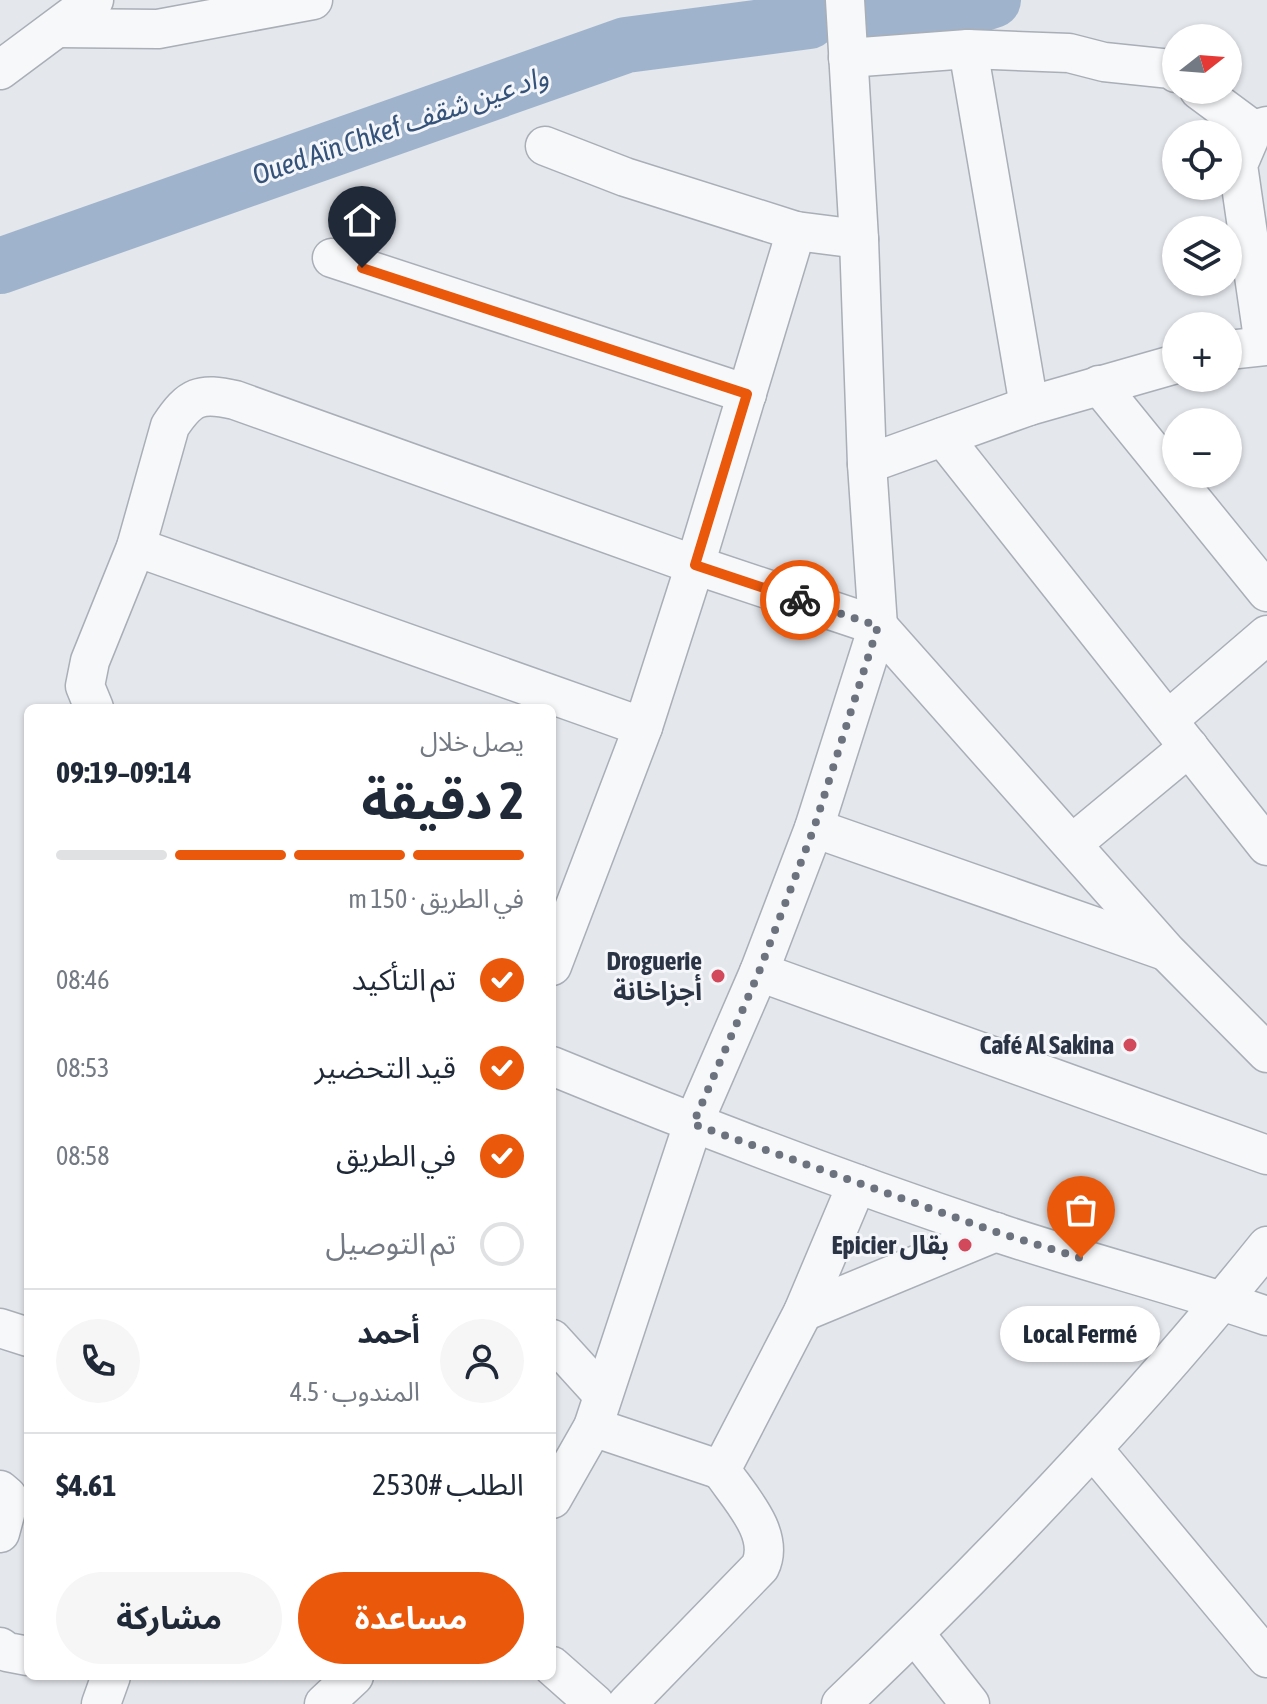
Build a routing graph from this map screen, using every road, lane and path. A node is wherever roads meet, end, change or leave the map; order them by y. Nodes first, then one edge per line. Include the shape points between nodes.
1 (94, 0) edge
2 (313, 0) edge
3 (845, 0) edge
4 (58, 28) junction
5 (968, 49) junction
6 (848, 58) junction
7 (1162, 68) edge
8 (0, 70) edge
9 (1221, 104) edge
10 (1260, 128) edge
11 (545, 146) dead end
12 (796, 231) junction
13 (859, 239) junction
14 (332, 258) dead end
15 (1253, 347) edge
16 (1162, 368) edge
17 (1099, 385) junction
18 (747, 394) junction
19 (1029, 406) junction
20 (943, 437) junction
21 (867, 464) junction
22 (136, 547) junction
23 (695, 565) junction
24 (1267, 592) edge
25 (878, 626) junction
26 (1267, 635) edge
27 (92, 704) edge
28 (643, 727) junction
29 (1179, 734) junction
30 (814, 828) junction
31 (1072, 844) junction
32 (1267, 846) edge
33 (567, 879) edge
34 (556, 943) edge
35 (1167, 952) junction
36 (759, 972) junction
37 (1267, 1053) edge
38 (556, 1068) edge
39 (693, 1124) junction
40 (1267, 1155) edge
41 (857, 1184) junction
42 (996, 1232) junction
43 (1267, 1246) edge
44 (1223, 1301) junction
45 (803, 1312) junction
46 (1267, 1316) edge
47 (0, 1328) edge
48 (24, 1336) edge
49 (556, 1345) edge
50 (598, 1410) junction
51 (1093, 1449) junction
52 (721, 1470) junction
53 (0, 1490) edge
54 (556, 1491) edge
55 (0, 1533) edge
56 (915, 1634) junction
57 (0, 1647) edge
58 (24, 1655) edge
59 (1267, 1658) edge
60 (556, 1670) edge
61 (110, 1680) edge
62 (350, 1680) edge
63 (101, 1704) edge
64 (324, 1704) edge
65 (595, 1704) edge
66 (627, 1704) edge
67 (841, 1704) edge
68 (970, 1704) edge

1 - 4 street
2 - 4 street via 158,29
3 - 6 street
4 - 8 street
5 - 6 street
5 - 7 street via 1069,53
5 - 19 street
6 - 13 street
9 - 10 street
10 - 15 street via 1238,165
11 - 12 street
12 - 13 street
12 - 18 street
13 - 21 street
14 - 18 street
16 - 17 street
17 - 19 street
17 - 24 street
18 - 23 street
19 - 20 street
20 - 21 street
20 - 29 street
21 - 25 street
22 - 23 street via 170,426 193,399 210,395
22 - 27 street via 90,661 85,686
22 - 28 street
23 - 25 street
23 - 28 street
25 - 30 street
25 - 31 street
26 - 29 street
28 - 33 street
29 - 31 street
29 - 32 street
30 - 35 street
30 - 36 street
31 - 35 street
33 - 34 street
35 - 37 street
36 - 39 street
36 - 40 street
38 - 39 street
39 - 41 street
39 - 50 street
41 - 42 street
41 - 45 street
42 - 44 street
42 - 45 street
43 - 44 street
44 - 46 street
44 - 51 street
45 - 52 street
47 - 48 street
49 - 50 street
50 - 52 street
50 - 54 street
51 - 56 street
51 - 59 street
52 - 66 street via 755,1520 764,1559
53 - 55 street via 8,1499
56 - 67 street
56 - 68 street
57 - 58 street
60 - 65 street
61 - 63 street
62 - 64 street

